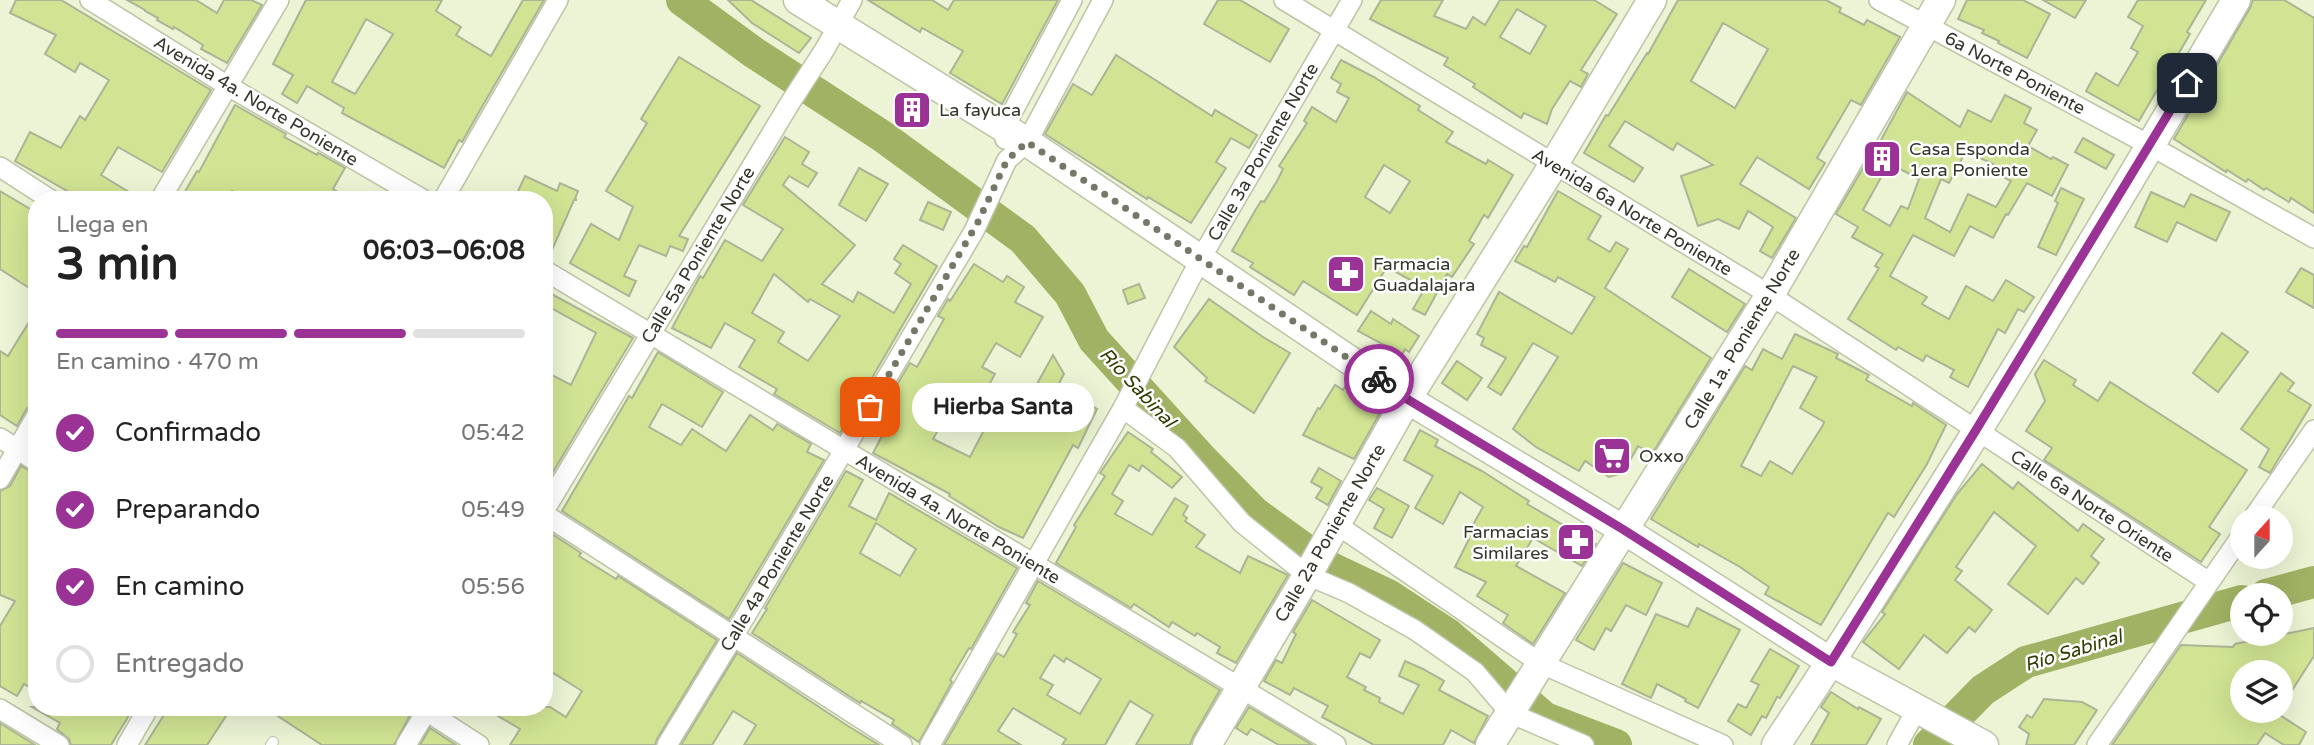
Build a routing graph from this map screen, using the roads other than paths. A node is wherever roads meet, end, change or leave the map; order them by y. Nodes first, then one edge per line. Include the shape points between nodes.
1 (90, 0) edge
2 (279, 0) edge
3 (558, 0) edge
4 (798, 0) edge
5 (852, 0) edge
6 (1072, 0) edge
7 (1103, 0) edge
8 (1284, 0) edge
9 (1352, 0) edge
10 (1652, 0) edge
11 (1879, 0) edge
12 (1941, 0) edge
13 (2236, 0) edge
14 (1927, 26) junction
15 (1334, 31) junction
16 (832, 37) junction
17 (228, 86) junction
18 (2151, 146) junction
19 (1010, 150) junction
20 (1554, 164) junction
21 (0, 167) edge
22 (37, 191) edge
23 (165, 191) edge
24 (409, 191) edge
25 (448, 191) edge
26 (2314, 238) edge
27 (1201, 258) junction
28 (553, 275) edge
29 (1770, 295) junction
30 (651, 333) junction
31 (1407, 399) junction
32 (1125, 404) junction
33 (1976, 430) junction
34 (2314, 430) edge
35 (28, 431) edge
36 (0, 438) edge
37 (17, 450) junction
38 (844, 451) junction
39 (28, 457) edge
40 (0, 479) edge
41 (553, 498) edge
42 (2261, 506) edge
43 (553, 519) edge
44 (1336, 525) junction
45 (1624, 530) junction
46 (2230, 552) edge
47 (1033, 563) junction
48 (1310, 571) junction
49 (2204, 590) junction
50 (733, 638) junction
51 (1831, 662) junction
52 (1538, 665) junction
53 (1241, 688) junction
54 (0, 709) edge
55 (1918, 710) junction
56 (1510, 712) junction
57 (144, 716) edge
58 (421, 716) edge
59 (437, 716) edge
60 (1972, 739) edge
61 (59, 745) edge
62 (127, 745) edge
63 (406, 745) edge
64 (479, 745) edge
65 (667, 745) edge
66 (902, 745) edge
67 (930, 745) edge
68 (1207, 745) edge
69 (1336, 745) edge
70 (1490, 745) edge
71 (1584, 745) edge
72 (1723, 745) edge
73 (1776, 745) edge
74 (1897, 745) edge
75 (2096, 745) edge

1 - 17 street, Avenida 4a. Norte Poniente
2 - 17 street
3 - 25 street
4 - 16 main road
5 - 16 street, Calle 5a Poniente Norte
6 - 19 street, Calle 4a Poniente Norte
7 - 19 street, Calle 4a Poniente Norte
8 - 15 street, Avenida 6a Norte Poniente
9 - 15 street, Calle 3a Poniente Norte
10 - 20 main road, Calle 2a Poniente Norte
11 - 14 street, 6a Norte Poniente
12 - 14 main road, Calle 1a. Poniente Norte
13 - 18 main road
14 - 18 street, 6a Norte Poniente
14 - 29 main road, Calle 1a. Poniente Norte
15 - 20 street, Avenida 6a Norte Poniente
15 - 27 street, Calle 3a Poniente Norte
16 - 19 main road
16 - 30 street, Calle 5a Poniente Norte
17 - 23 street
17 - 24 street, Avenida 4a. Norte Poniente
18 - 26 street, 6a Norte Poniente
18 - 33 main road
19 - 27 main road
19 - 38 street, Calle 4a Poniente Norte via 981,218
20 - 29 street, Avenida 6a Norte Poniente
20 - 31 main road, Calle 2a Poniente Norte
21 - 22 street
27 - 31 main road
27 - 32 street, Calle 3a Poniente Norte
28 - 30 street, Avenida 4a. Norte Poniente
29 - 33 street, Avenida 6a Norte Poniente
29 - 45 main road, Calle 1a. Poniente Norte
30 - 38 street, Avenida 4a. Norte Poniente
30 - 41 street, Calle 5a Poniente Norte
31 - 44 main road, Calle 2a Poniente Norte
31 - 45 main road
32 - 47 street, Calle 3a Poniente Norte
32 - 48 street via 1177,448 1242,523
33 - 49 street, Calle 6a Norte Oriente
33 - 51 main road
34 - 42 street
35 - 37 street
36 - 37 street
37 - 39 street
37 - 40 street
38 - 47 street, Avenida 4a. Norte Poniente
38 - 50 street, Calle 4a Poniente Norte
43 - 50 street
44 - 48 main road, Calle 2a Poniente Norte
44 - 52 street
45 - 51 main road
45 - 52 main road, Calle 1a. Poniente Norte
46 - 49 street
47 - 53 street, Avenida 4a. Norte Poniente
47 - 67 street, Calle 3a Poniente Norte
48 - 53 main road, Calle 2a Poniente Norte
48 - 56 street via 1415,630 1475,672
49 - 75 street
50 - 65 street, Calle 4a Poniente Norte
50 - 66 street
51 - 55 main road
51 - 73 main road
52 - 56 main road, Calle 1a. Poniente Norte
52 - 72 street
53 - 68 main road, Calle 2a Poniente Norte
53 - 69 street, Avenida 4a. Norte Poniente
54 - 61 street
55 - 60 main road
55 - 74 street
56 - 70 main road, Calle 1a. Poniente Norte
56 - 71 street
57 - 62 street
58 - 63 street
59 - 64 street

